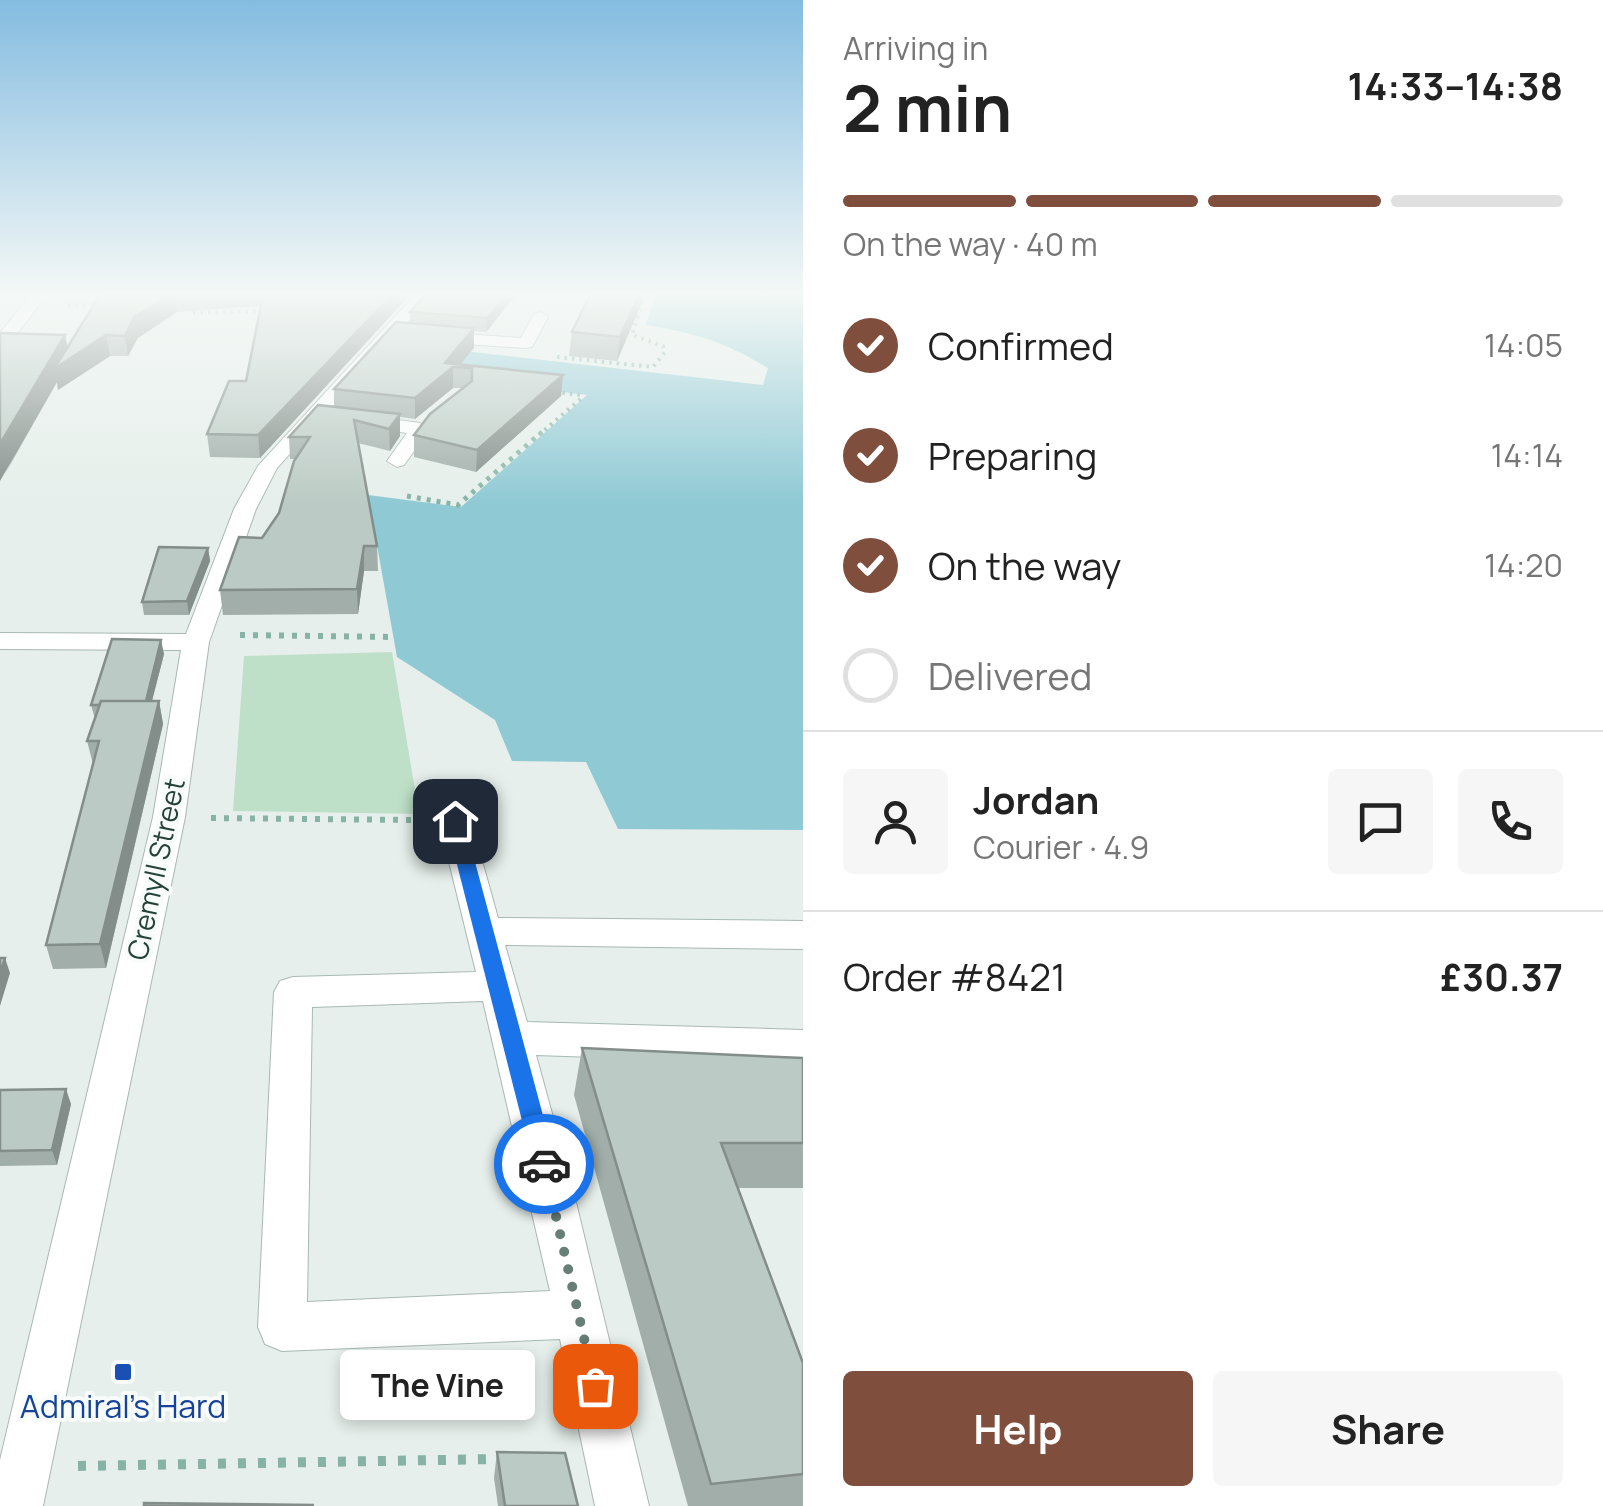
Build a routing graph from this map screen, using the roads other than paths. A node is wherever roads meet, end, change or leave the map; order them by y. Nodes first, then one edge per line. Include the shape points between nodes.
1 (361, 365) edge
2 (314, 417) junction
3 (397, 462) dead end
4 (198, 638) junction
5 (0, 641) edge
6 (455, 821) road end
7 (484, 931) junction
8 (803, 935) edge
9 (498, 986) junction
10 (512, 1038) junction
11 (803, 1047) edge
12 (579, 1314) junction
13 (20, 1488) edge
14 (622, 1506) edge

1 - 2 street, Cremyll Street
2 - 3 street via 427,424
2 - 4 street, Cremyll Street via 268,466 245,509
4 - 5 street
4 - 13 street, Cremyll Street via 169,817
6 - 7 street
7 - 8 street
7 - 9 street
9 - 10 street
9 - 12 street via 293,992 282,1326
10 - 11 street
10 - 12 street
12 - 14 street

